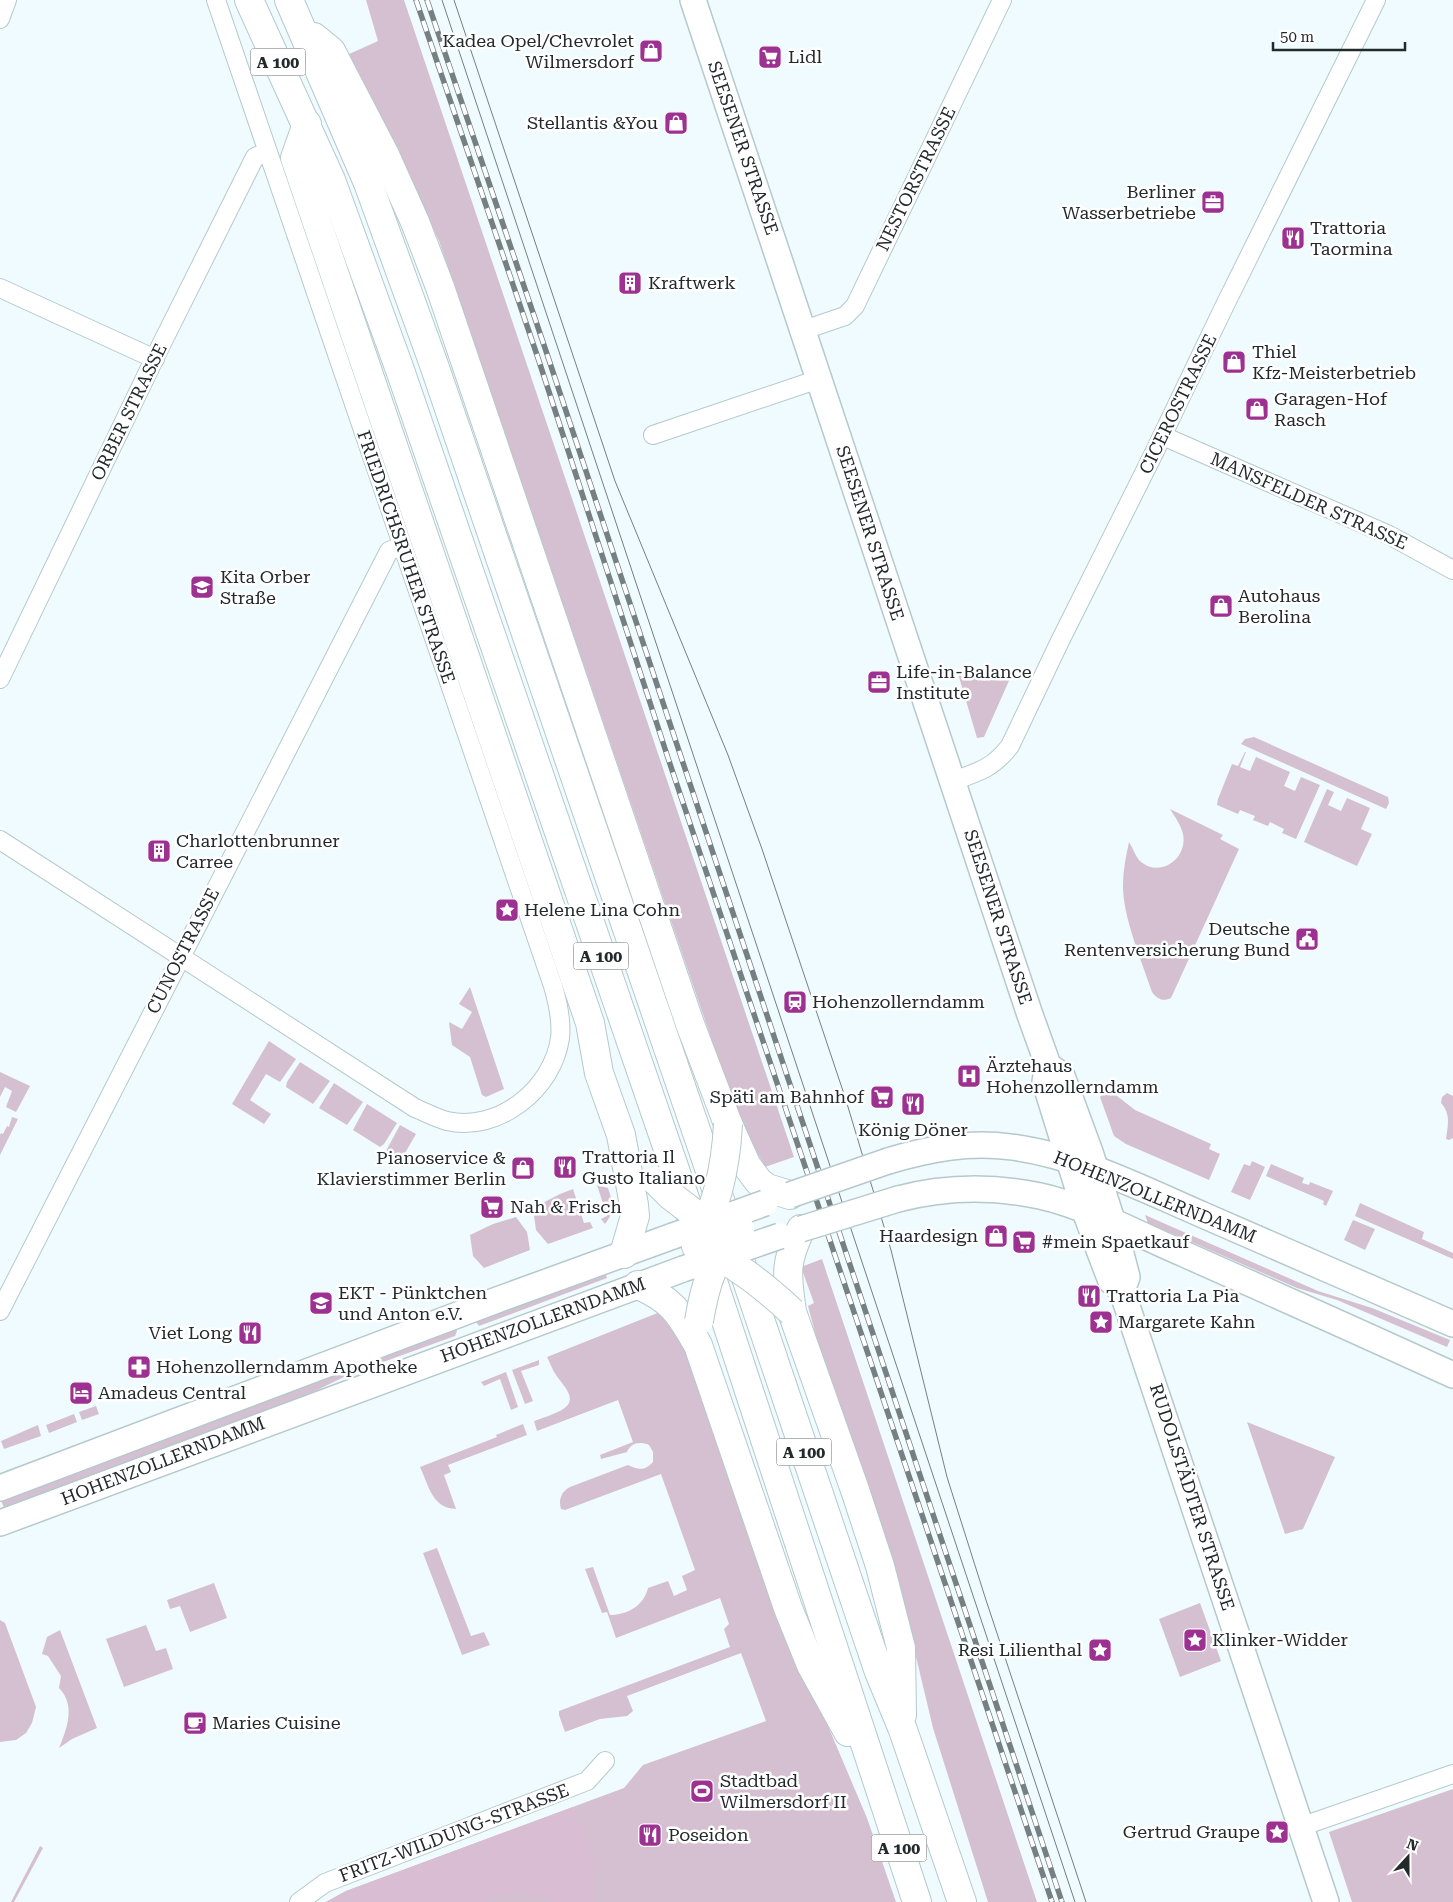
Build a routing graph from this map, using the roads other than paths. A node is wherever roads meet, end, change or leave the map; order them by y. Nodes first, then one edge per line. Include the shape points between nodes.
1 (7, 0) edge
2 (216, 0) edge
3 (249, 0) edge
4 (289, 0) edge
5 (693, 0) edge
6 (1002, 0) edge
7 (1376, 0) edge
8 (0, 19) edge
9 (300, 25) junction
10 (306, 124) junction
11 (268, 152) junction
12 (0, 288) edge
13 (804, 330) junction
14 (155, 359) junction
15 (819, 379) junction
16 (653, 435) dead end
17 (1163, 436) junction
18 (402, 546) junction
19 (1453, 570) edge
20 (0, 679) edge
21 (953, 781) junction
22 (0, 840) edge
23 (180, 956) junction
24 (1048, 1064) junction
25 (728, 1124) junction
26 (621, 1135) junction
27 (1069, 1160) junction
28 (1096, 1170) junction
29 (778, 1199) junction
30 (1085, 1211) junction
31 (1112, 1223) junction
32 (740, 1229) junction
33 (791, 1232) junction
34 (696, 1246) junction
35 (624, 1254) junction
36 (638, 1285) junction
37 (1122, 1291) junction
38 (0, 1311) edge
39 (792, 1312) junction
40 (1453, 1324) edge
41 (699, 1333) junction
42 (1453, 1375) edge
43 (0, 1488) edge
44 (0, 1523) edge
45 (903, 1730) junction
46 (605, 1761) dead end
47 (1453, 1774) edge
48 (881, 1793) junction
49 (1300, 1827) junction
50 (299, 1902) edge
51 (917, 1902) edge
52 (962, 1902) edge
53 (1326, 1902) edge

1 - 8 street
2 - 11 street, FRIEDRICHSRUHER STRASSE
3 - 10 highway, A 100
4 - 9 highway, A 100
5 - 13 main road, SEESENER STRASSE
6 - 13 street, NESTORSTRASSE via 855,306 845,316
7 - 17 street, CICEROSTRASSE
9 - 25 highway via 331,51 385,155 419,231 690,1024
9 - 45 highway, A 100 via 368,183 436,371 879,1672
10 - 26 highway via 295,158 590,1023 599,1073
10 - 48 highway, A 100 via 331,180 400,370 722,1308
11 - 14 street, ORBER STRASSE via 255,157
11 - 18 street, FRIEDRICHSRUHER STRASSE
12 - 14 street
13 - 15 main road, SEESENER STRASSE
14 - 20 street, ORBER STRASSE
15 - 16 street
15 - 21 main road, SEESENER STRASSE
17 - 19 street, MANSFELDER STRASSE via 1389,535
17 - 21 street, CICEROSTRASSE via 1010,746 999,760 982,771
18 - 23 street, CUNOSTRASSE via 389,551
18 - 23 street, FRIEDRICHSRUHER STRASSE via 559,1006 560,1038 551,1068 531,1095 498,1116 480,1121 447,1121 423,1111
21 - 24 main road, SEESENER STRASSE
22 - 23 street, FRIEDRICHSRUHER STRASSE
23 - 38 street, CUNOSTRASSE
24 - 27 main road, SEESENER STRASSE via 1045,1082
24 - 28 main road, SEESENER STRASSE via 1062,1076
25 - 29 highway via 755,1177
25 - 34 highway, bridge via 723,1167
26 - 34 highway, bridge via 670,1195
26 - 35 highway via 635,1216
27 - 28 main road, HOHENZOLLERNDAMM
27 - 29 main road, HOHENZOLLERNDAMM, bridge via 988,1144 933,1148
27 - 30 main road, RUDOLSTÄDTER STRASSE
28 - 31 main road, SEESENER STRASSE
28 - 40 main road, HOHENZOLLERNDAMM
29 - 32 highway
29 - 34 main road, HOHENZOLLERNDAMM, bridge
30 - 31 main road, HOHENZOLLERNDAMM
30 - 33 main road, HOHENZOLLERNDAMM, bridge via 1040,1196 941,1190 898,1199
30 - 37 main road, RUDOLSTÄDTER STRASSE via 1111,1281
31 - 37 main road, RUDOLSTÄDTER STRASSE via 1127,1277
31 - 42 main road, HOHENZOLLERNDAMM
32 - 33 highway
32 - 34 highway, bridge
33 - 34 main road, HOHENZOLLERNDAMM, bridge
33 - 39 highway via 793,1246 788,1263 788,1287
34 - 35 main road, HOHENZOLLERNDAMM
34 - 36 main road, HOHENZOLLERNDAMM
34 - 39 highway, bridge via 761,1284
34 - 41 highway, bridge via 707,1281
35 - 43 main road, HOHENZOLLERNDAMM
36 - 41 highway via 657,1293
36 - 44 main road, HOHENZOLLERNDAMM
37 - 49 main road, RUDOLSTÄDTER STRASSE
39 - 45 highway via 880,1566 901,1648
41 - 48 highway via 788,1608 811,1665
45 - 52 highway, A 100
46 - 50 street, FRITZ-WILDUNG-STRASSE via 587,1781 325,1883
47 - 49 street
48 - 51 highway, A 100
49 - 53 main road, RUDOLSTÄDTER STRASSE

